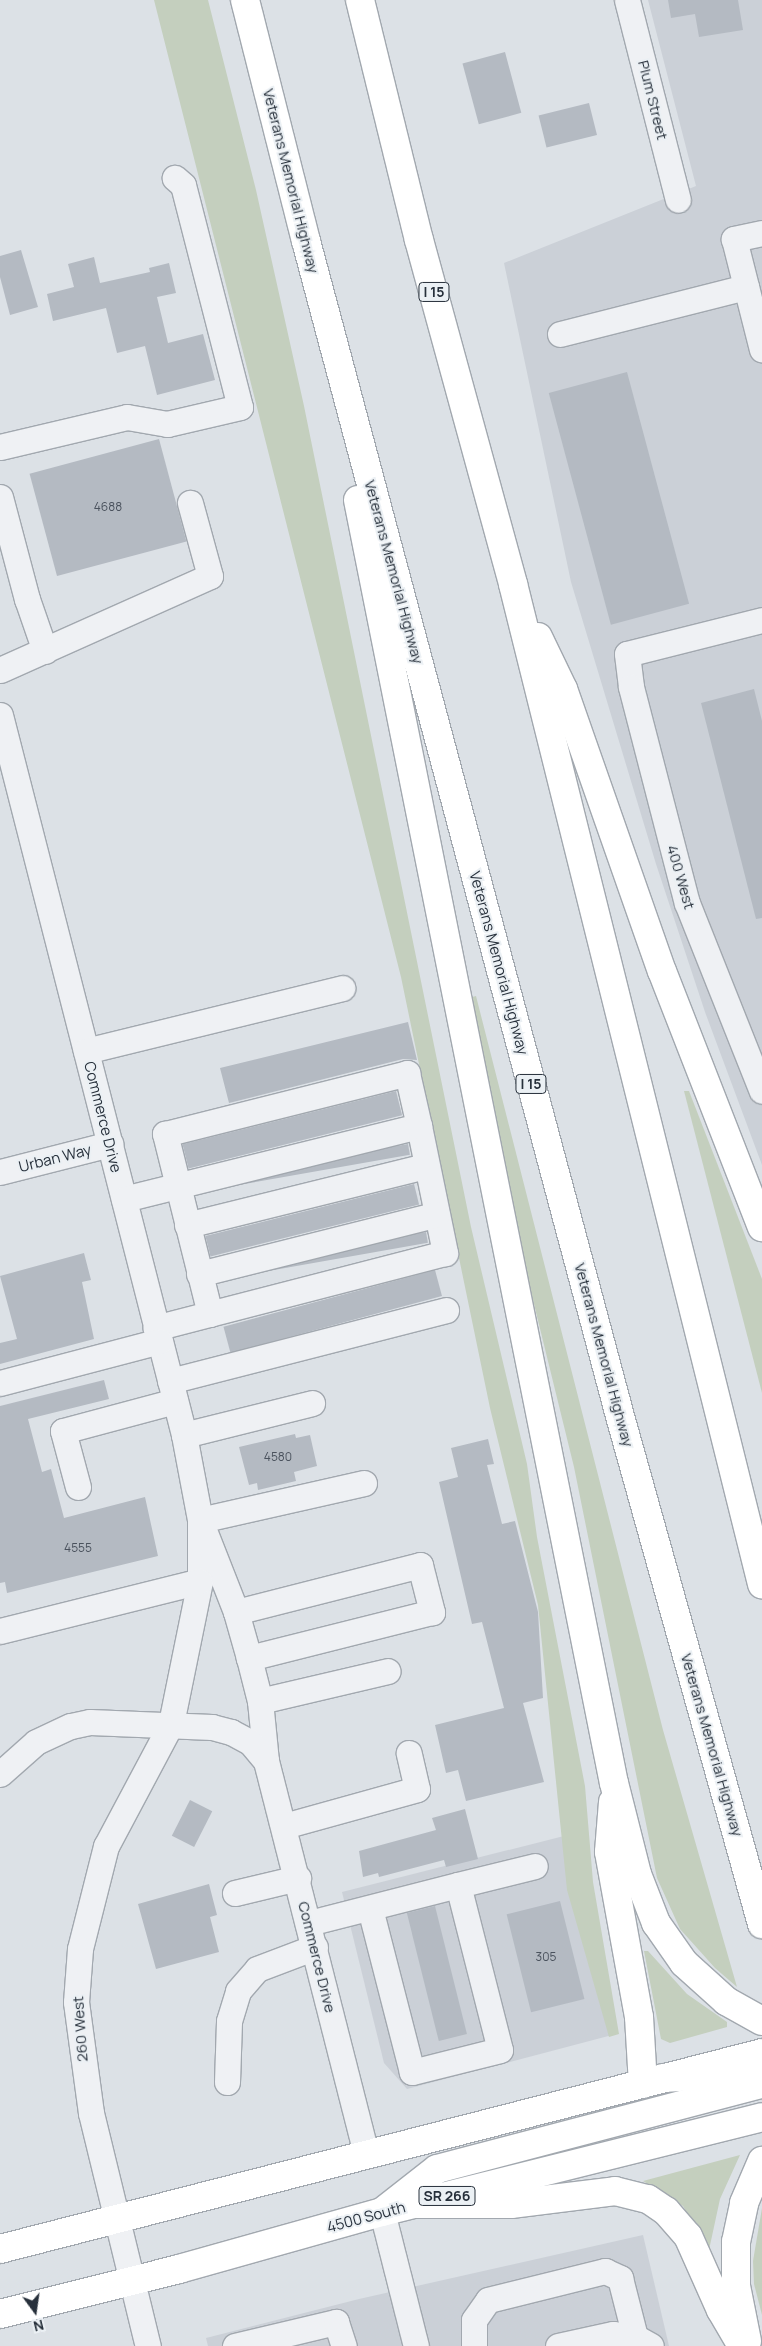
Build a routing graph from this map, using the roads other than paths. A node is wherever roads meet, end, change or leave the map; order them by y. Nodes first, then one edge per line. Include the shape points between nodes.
1 (245, 0) edge
2 (360, 0) edge
3 (628, 0) edge
4 (175, 178) dead end
5 (678, 200) dead end
6 (762, 233) edge
7 (306, 241) junction
8 (746, 287) junction
9 (560, 334) dead end
10 (762, 350) edge
11 (0, 447) edge
12 (0, 497) edge
13 (190, 503) dead end
14 (513, 584) junction
15 (762, 620) edge
16 (45, 651) junction
17 (0, 670) edge
18 (0, 715) edge
19 (342, 988) dead end
20 (86, 1051) junction
21 (762, 1091) edge
22 (419, 1126) junction
23 (110, 1144) junction
24 (426, 1166) junction
25 (0, 1172) edge
26 (178, 1186) junction
27 (124, 1200) junction
28 (437, 1214) junction
29 (188, 1225) junction
30 (762, 1228) edge
31 (200, 1274) junction
32 (446, 1310) dead end
33 (210, 1314) junction
34 (158, 1334) junction
35 (0, 1383) edge
36 (173, 1391) junction
37 (312, 1402) dead end
38 (184, 1435) junction
39 (364, 1484) dead end
40 (78, 1488) dead end
41 (200, 1520) junction
42 (200, 1581) junction
43 (762, 1584) edge
44 (236, 1612) junction
45 (0, 1632) edge
46 (249, 1658) junction
47 (388, 1671) dead end
48 (260, 1701) junction
49 (171, 1724) junction
50 (409, 1753) dead end
51 (266, 1762) junction
52 (0, 1774) edge
53 (614, 1783) junction
54 (284, 1826) junction
55 (535, 1866) dead end
56 (298, 1878) junction
57 (458, 1885) junction
58 (235, 1893) dead end
59 (370, 1908) junction
60 (762, 1924) edge
61 (312, 1935) junction
62 (762, 2021) edge
63 (762, 2053) edge
64 (762, 2072) edge
65 (653, 2081) junction
66 (227, 2082) dead end
67 (762, 2084) edge
68 (762, 2117) edge
69 (366, 2152) junction
70 (762, 2161) edge
71 (417, 2204) junction
72 (382, 2212) junction
73 (118, 2216) junction
74 (0, 2250) edge
75 (133, 2281) junction
76 (0, 2314) edge
77 (633, 2339) edge
78 (148, 2346) edge
79 (235, 2346) edge
80 (344, 2346) edge
81 (416, 2346) edge
82 (474, 2346) edge
83 (558, 2346) edge
84 (742, 2346) edge
85 (748, 2346) edge

1 - 7 main road, Veterans Memorial Highway / I 15
2 - 14 main road, I 15 via 419,240
3 - 5 street, Plum Street
4 - 11 street via 183,185 240,407 167,424 127,417
6 - 8 street via 734,239
7 - 53 main road
7 - 60 main road, Veterans Memorial Highway / I 15 via 613,1389
8 - 9 street
8 - 10 street
12 - 16 street via 27,599
13 - 16 street via 210,576
14 - 30 main road via 563,689 662,971
14 - 43 main road, I 15
15 - 21 street, 400 West via 627,654 631,687 687,903
16 - 17 street
18 - 20 street, Commerce Drive
19 - 20 street
20 - 23 street, Commerce Drive
22 - 24 street
22 - 26 street
22 - 26 street via 407,1073 165,1134
23 - 25 street, Urban Way
23 - 27 street, Commerce Drive
24 - 28 street
24 - 29 street
26 - 27 street
26 - 29 street
27 - 34 street, Commerce Drive
28 - 31 street
28 - 33 street via 445,1253
29 - 31 street
31 - 33 street
32 - 36 street
33 - 34 street
34 - 35 street
34 - 36 street, Commerce Drive
36 - 38 street, Commerce Drive
36 - 40 street via 63,1430
37 - 38 street
38 - 41 street, Commerce Drive
39 - 41 street
41 - 42 street, Commerce Drive
41 - 44 street, Commerce Drive
42 - 45 street
42 - 49 street, Commerce Drive
44 - 46 street, Commerce Drive
44 - 46 street via 420,1565 432,1612
46 - 48 street, Commerce Drive
47 - 48 street
48 - 51 street, Commerce Drive
49 - 51 street, Commerce Drive via 231,1732 250,1742
49 - 52 street via 90,1722 71,1726 36,1742
49 - 73 street, 260 West via 106,1846 80,1949 76,2002 81,2057 91,2113
50 - 54 street via 417,1789
51 - 54 street, Commerce Drive
53 - 62 main road via 642,1890 665,1938 701,1981 726,2001
53 - 65 main road via 608,1852
54 - 56 street, Commerce Drive
55 - 57 street
56 - 58 street
56 - 61 street, Commerce Drive
57 - 59 street
57 - 59 street via 500,2050 412,2072
59 - 61 street
61 - 66 street via 258,1969 238,1991 228,2021
61 - 69 street, Commerce Drive
63 - 65 main road
64 - 65 main road
65 - 69 main road
67 - 72 main road via 437,2169
68 - 71 main road, 4500 South / SR 266
69 - 73 main road
70 - 85 main road via 744,2203 735,2254 736,2286
71 - 72 main road, 4500 South / SR 266
71 - 84 main road via 511,2204 615,2191 648,2199 666,2210 688,2236 720,2310
72 - 75 main road, 4500 South / SR 266
72 - 81 street
73 - 74 main road
73 - 75 street, 260 West
75 - 76 main road, 4500 South / SR 266
75 - 78 street, 260 West
77 - 82 street via 620,2278 605,2271 488,2300 474,2320
77 - 83 street
79 - 80 street via 336,2322

